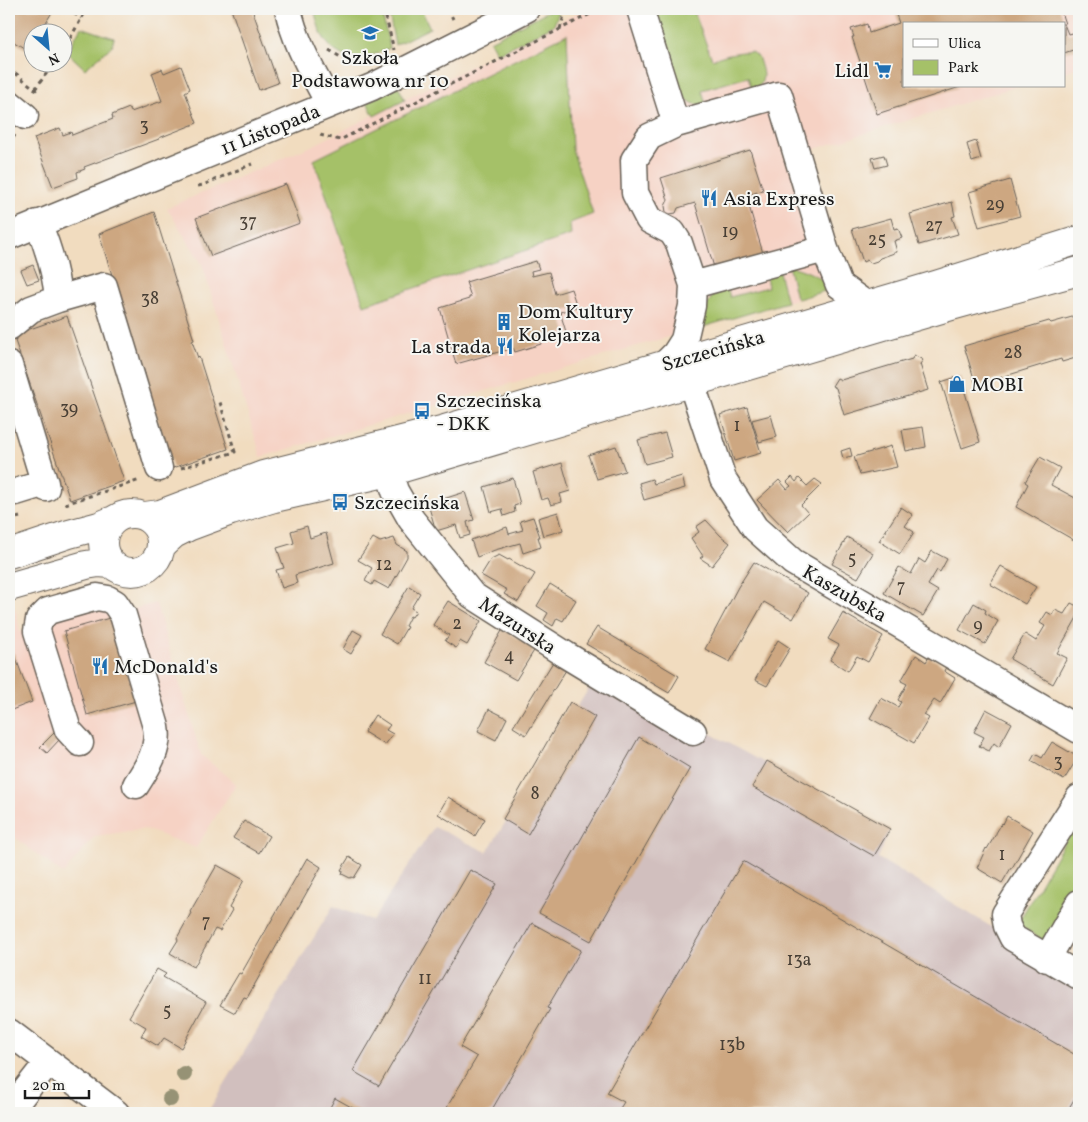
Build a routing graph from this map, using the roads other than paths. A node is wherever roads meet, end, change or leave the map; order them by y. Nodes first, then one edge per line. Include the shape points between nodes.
1 (288, 9) edge
2 (526, 9) edge
3 (640, 9) edge
4 (329, 104) junction
5 (676, 124) junction
6 (38, 223) junction
7 (9, 236) edge
8 (1079, 240) edge
9 (825, 249) junction
10 (1079, 271) edge
11 (693, 285) junction
12 (58, 299) junction
13 (867, 305) junction
14 (9, 327) edge
15 (9, 365) edge
16 (664, 365) junction
17 (691, 382) junction
18 (160, 471) road end
19 (389, 472) junction
20 (20, 504) road end
21 (145, 516) junction
22 (111, 521) junction
23 (162, 545) junction
24 (9, 554) edge
25 (111, 564) junction
26 (9, 587) edge
27 (1079, 730) edge
28 (693, 732) dead end
29 (80, 743) dead end
30 (136, 785) dead end
31 (1079, 798) edge
32 (1079, 902) edge
33 (1047, 959) junction
34 (1079, 976) edge
35 (9, 1032) edge
36 (48, 1062) junction
37 (9, 1112) edge
38 (116, 1113) edge

1 - 4 street via 303,52
2 - 4 street, 11 Listopada via 372,87
3 - 5 street
4 - 6 street, 11 Listopada
5 - 9 street via 779,95
5 - 11 street via 649,137 634,160 634,193 649,220 672,232
6 - 7 street, 11 Listopada
6 - 12 street via 46,242
8 - 13 main road, Szczecińska
9 - 11 street
9 - 13 street via 838,285
10 - 17 main road, Szczecińska
11 - 16 street via 684,340
12 - 14 street via 31,309
12 - 18 street via 104,286
13 - 16 main road, Szczecińska
15 - 20 street via 50,492
16 - 21 main road, Szczecińska via 445,429 263,475 160,514
17 - 19 main road, Szczecińska
17 - 27 street, Kaszubska via 723,479 755,528 793,562
19 - 23 main road, Szczecińska via 231,511 188,527
19 - 28 street, Mazurska via 395,491 411,519 472,595
21 - 22 main road via 128,513
21 - 23 main road via 158,528
22 - 24 main road
22 - 25 main road via 102,547
23 - 25 main road via 158,558 148,568 137,572 123,571
25 - 26 main road via 86,565
29 - 30 street via 68,730 37,631 39,620 48,611 97,597 115,603 123,615 156,727 155,749
31 - 33 street via 1005,914 1013,938
32 - 33 street
33 - 34 street
35 - 36 street
36 - 37 street
36 - 38 street

